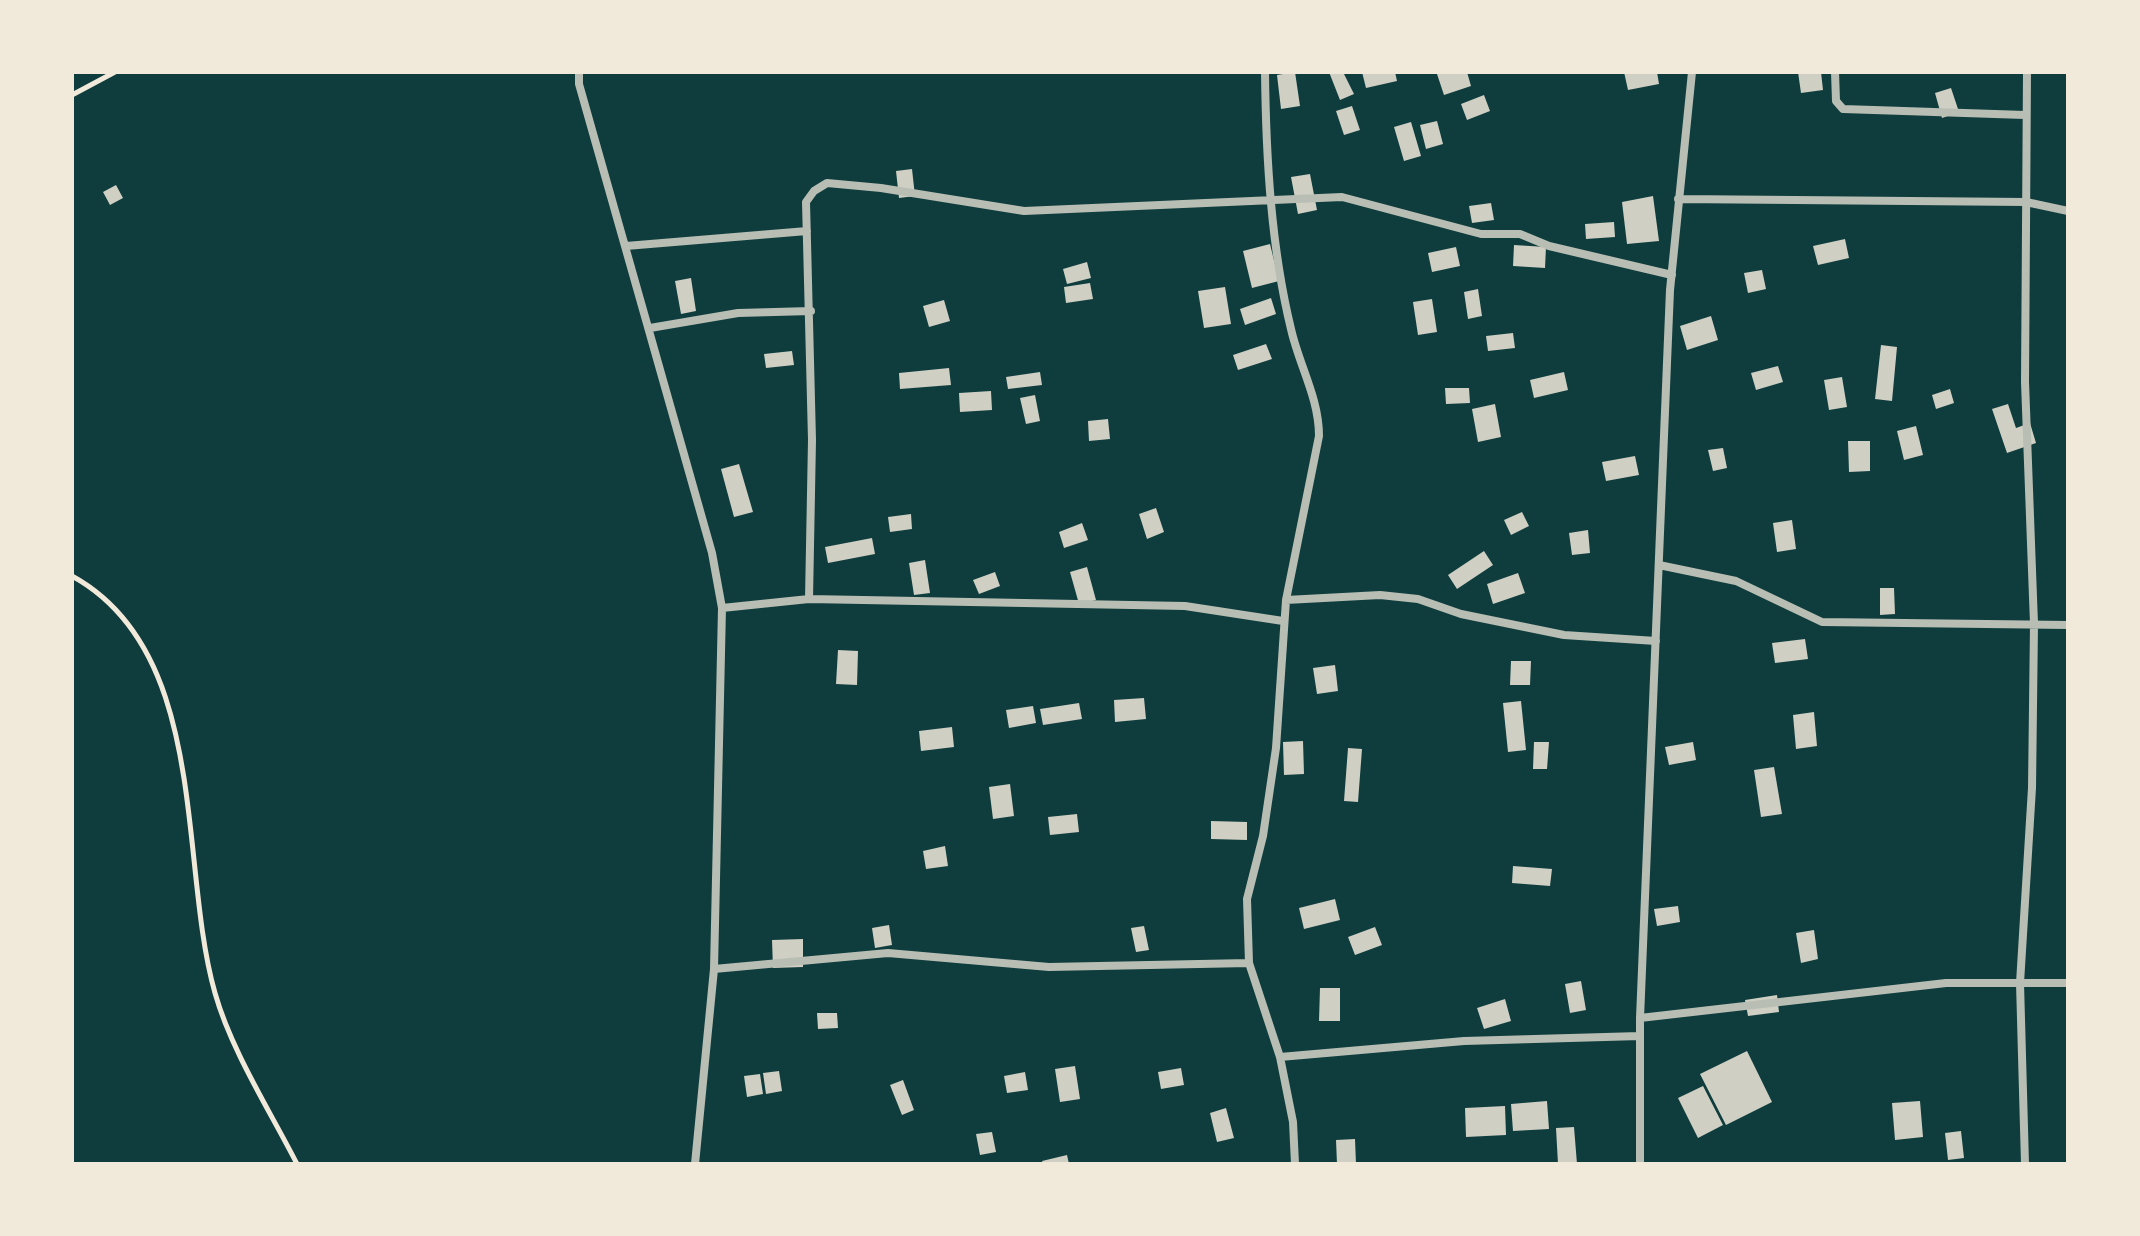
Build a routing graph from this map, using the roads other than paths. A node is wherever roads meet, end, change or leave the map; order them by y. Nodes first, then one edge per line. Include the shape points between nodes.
1 (579, 72) edge
2 (1265, 72) edge
3 (1692, 72) edge
4 (1835, 72) edge
5 (2027, 72) edge
6 (2025, 115) junction
7 (1271, 197) junction
8 (1678, 199) junction
9 (2026, 202) junction
10 (2068, 211) edge
11 (807, 231) junction
12 (626, 246) junction
13 (1672, 275) junction
14 (811, 311) junction
15 (650, 328) junction
16 (1659, 565) junction
17 (809, 599) junction
18 (1286, 600) junction
19 (722, 608) junction
20 (1283, 621) junction
21 (2034, 624) junction
22 (2068, 625) edge
23 (1656, 641) junction
24 (1249, 963) junction
25 (714, 969) junction
26 (2020, 983) junction
27 (2068, 983) edge
28 (1640, 1018) junction
29 (1640, 1036) junction
30 (1280, 1057) junction
31 (695, 1164) edge
32 (1295, 1164) edge
33 (1640, 1164) edge
34 (2025, 1164) edge

1 - 12 street
2 - 7 street
3 - 8 street
4 - 6 street via 1836,101 1843,109
5 - 6 street
6 - 9 street
7 - 11 street via 1024,211 827,183 806,202
7 - 13 street via 1342,197 1481,234 1520,234 1549,246
7 - 18 street via 1291,330 1319,416
8 - 9 street
8 - 13 street
9 - 10 street
9 - 21 street via 2025,382
11 - 12 street
11 - 14 street
12 - 15 street
13 - 16 street
14 - 15 street via 738,313
14 - 17 street
15 - 19 street via 712,553
16 - 21 street via 1736,581 1822,622
16 - 23 street
17 - 19 street
17 - 20 street via 1185,606
18 - 20 street
18 - 23 street via 1380,595 1418,599 1461,614 1564,635
19 - 25 street
20 - 24 street via 1276,748 1247,899
21 - 22 street
21 - 26 street via 2032,788
23 - 28 street
24 - 25 street via 1049,967 888,953
24 - 30 street
25 - 31 street
26 - 27 street
26 - 28 street via 1946,983
26 - 34 street
28 - 29 street
29 - 30 street via 1464,1041
29 - 33 street
30 - 32 street

